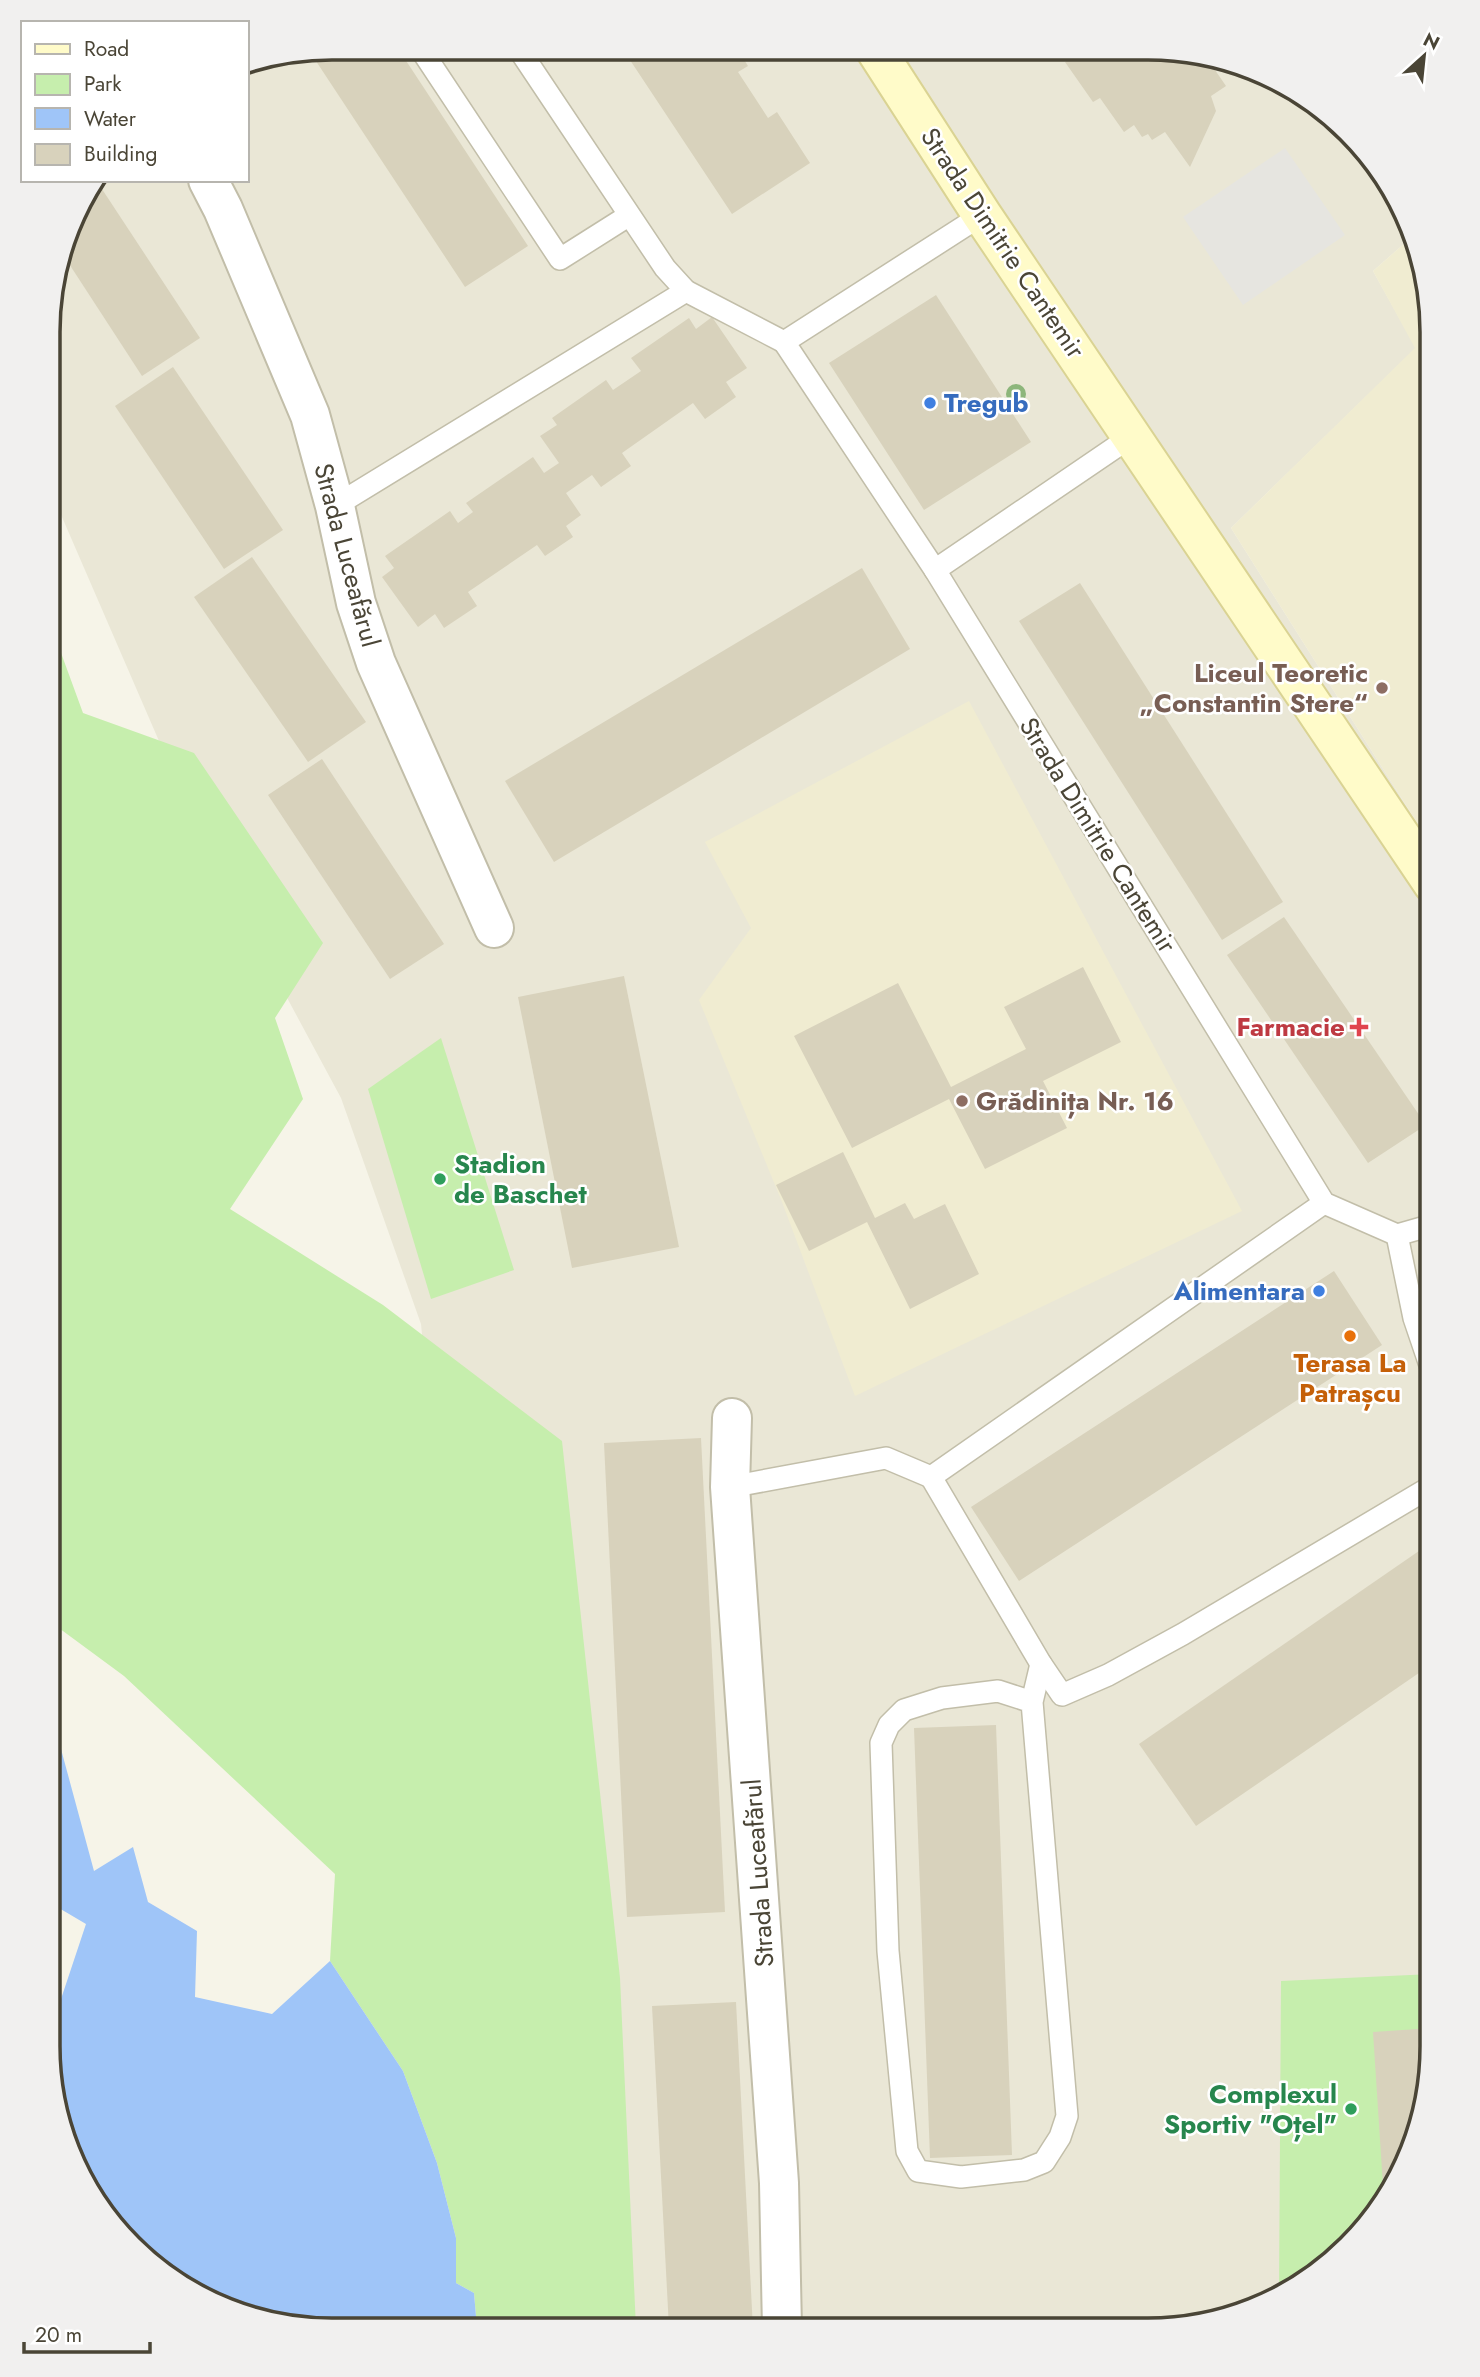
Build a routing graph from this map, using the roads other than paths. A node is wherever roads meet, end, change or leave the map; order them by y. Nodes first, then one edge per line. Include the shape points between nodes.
1 (429, 60) edge
2 (526, 60) edge
3 (882, 60) edge
4 (209, 182) edge
5 (982, 215) junction
6 (628, 216) junction
7 (686, 291) junction
8 (784, 342) junction
9 (1132, 436) junction
10 (335, 506) junction
11 (935, 570) junction
12 (1420, 865) edge
13 (494, 928) dead end
14 (1324, 1203) junction
15 (1420, 1228) edge
16 (1397, 1235) junction
17 (1420, 1336) edge
18 (732, 1419) dead end
19 (931, 1476) junction
20 (730, 1487) junction
21 (1420, 1493) edge
22 (1041, 1664) junction
23 (1032, 1702) junction
24 (782, 2318) edge

1 - 6 lane via 560,260
2 - 6 lane
3 - 5 street, Strada Dimitrie Cantemir
4 - 10 street, Strada Luceafărul via 310,415
5 - 8 lane
5 - 9 street, Strada Dimitrie Cantemir
6 - 7 lane
7 - 8 lane
7 - 10 lane
8 - 11 lane, Strada Dimitrie Cantemir
9 - 11 lane
9 - 12 street, Strada Dimitrie Cantemir
10 - 13 street, Strada Luceafărul via 356,603 376,663
11 - 14 lane, Strada Dimitrie Cantemir
14 - 16 lane
14 - 19 lane
15 - 16 lane
16 - 17 lane
18 - 20 street, Strada Luceafărul
19 - 20 lane via 886,1458
19 - 22 lane
20 - 24 street, Strada Luceafărul via 777,2143
21 - 22 lane via 1108,1675 1062,1695
22 - 23 lane
23 - 23 lane via 1067,2116 1044,2162 1024,2170 961,2177 918,2171 907,2151 888,1951 881,1743 889,1725 905,1710 942,1698 998,1691

